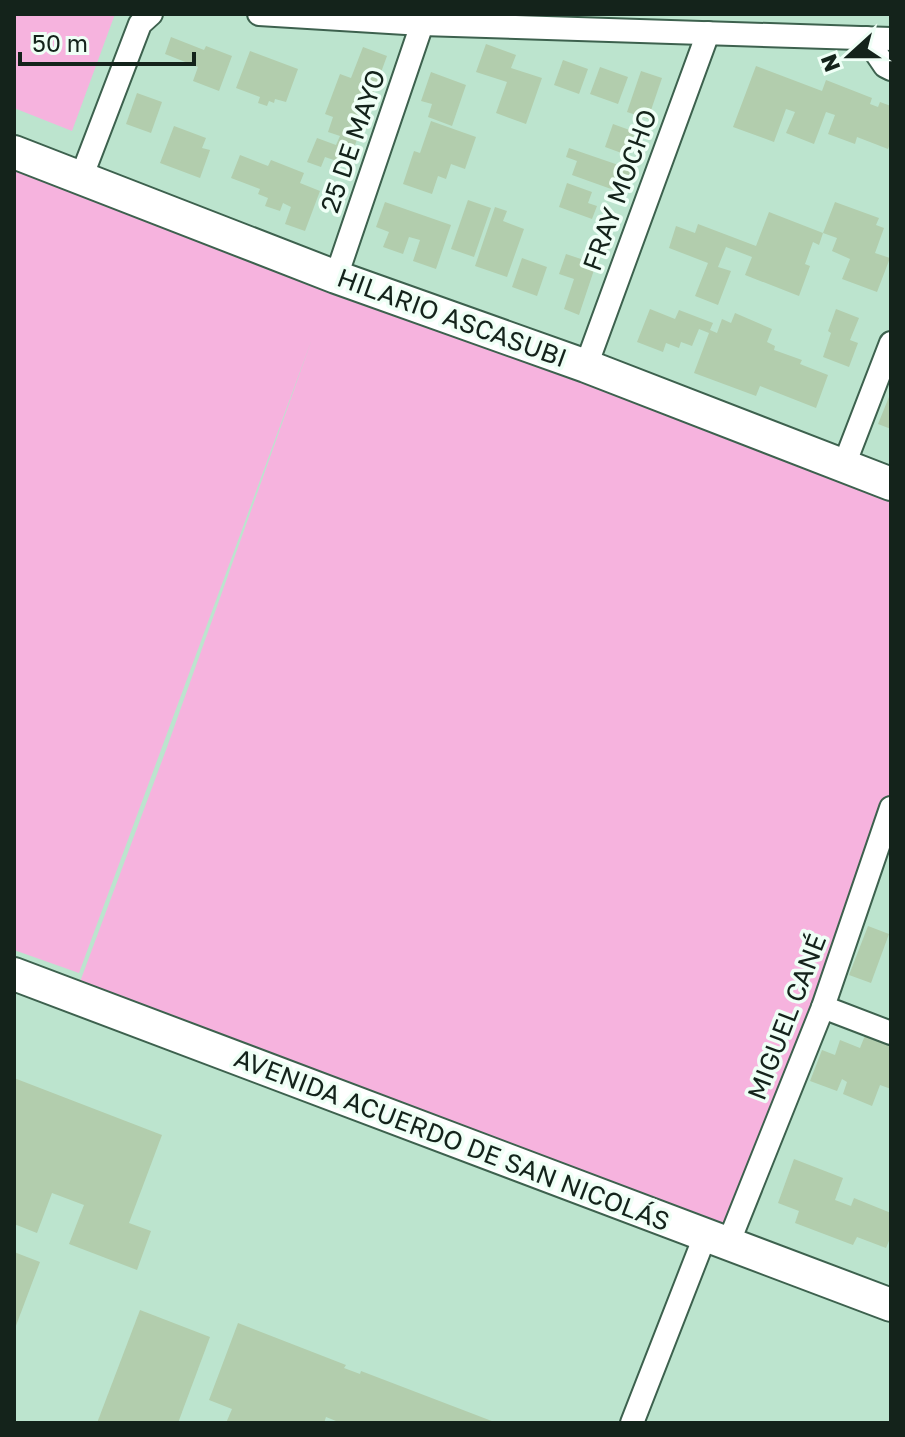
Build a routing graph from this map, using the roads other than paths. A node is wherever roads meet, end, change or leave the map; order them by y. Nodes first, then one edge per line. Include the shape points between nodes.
1 (151, 14) edge
2 (259, 14) edge
3 (422, 24) junction
4 (708, 33) junction
5 (866, 38) junction
6 (891, 39) edge
7 (891, 69) edge
8 (14, 152) edge
9 (81, 178) junction
10 (336, 277) junction
11 (891, 343) edge
12 (586, 366) junction
13 (844, 465) junction
14 (891, 484) edge
15 (891, 808) edge
16 (14, 974) edge
17 (823, 1007) junction
18 (891, 1033) edge
19 (716, 1240) junction
20 (891, 1305) edge
21 (632, 1423) edge

1 - 9 street via 140,24
2 - 3 street
3 - 4 street
3 - 10 street, 25 DE MAYO
4 - 5 street
4 - 12 street, FRAY MOCHO
5 - 6 street
5 - 7 street
8 - 9 street, HILARIO ASCASUBI
9 - 10 street, HILARIO ASCASUBI
10 - 12 street, HILARIO ASCASUBI
11 - 13 street
12 - 13 street, HILARIO ASCASUBI
13 - 14 street, HILARIO ASCASUBI
15 - 17 street, MIGUEL CANÉ
16 - 19 street, AVENIDA ACUERDO DE SAN NICOLÁS
17 - 18 street
17 - 19 street, MIGUEL CANÉ
19 - 20 street, AVENIDA ACUERDO DE SAN NICOLÁS
19 - 21 street, MIGUEL CANÉ

